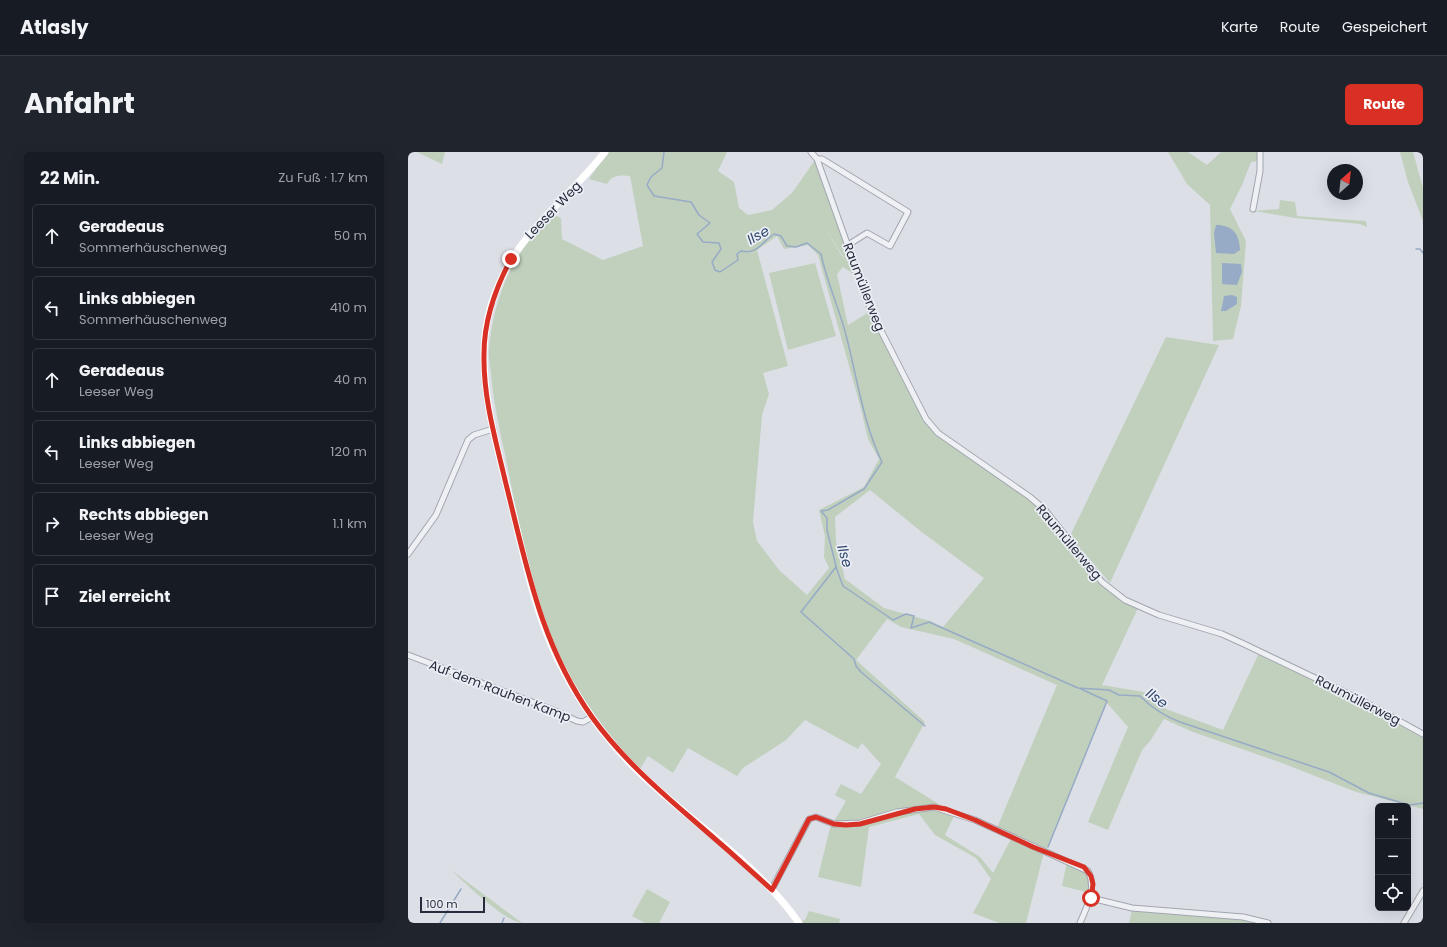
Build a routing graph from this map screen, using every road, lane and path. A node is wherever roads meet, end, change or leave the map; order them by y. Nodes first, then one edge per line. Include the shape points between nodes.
1 (605, 152) edge
2 (811, 152) edge
3 (1260, 152) edge
4 (817, 159) junction
5 (1253, 209) dead end
6 (848, 245) junction
7 (493, 429) junction
8 (408, 554) edge
9 (408, 655) edge
10 (592, 718) junction
11 (1423, 734) edge
12 (772, 890) junction
13 (1423, 891) edge
14 (1091, 898) junction
15 (799, 923) edge
16 (1080, 923) edge
17 (1268, 923) edge
18 (1404, 923) edge

1 - 7 street, Leeser Weg via 583,179 521,243 498,286 490,310 484,354 485,386
2 - 4 street, Raumüllerweg
3 - 5 street via 1260,171
4 - 6 street, Raumüllerweg
4 - 6 street via 822,159 908,212 890,246 867,233
6 - 11 street, Raumüllerweg via 871,311 926,419 938,433 1018,488 1045,510 1102,582 1140,608 1222,634 1361,700
7 - 8 street via 474,435 468,440 436,515
7 - 10 street, Leeser Weg via 533,594 545,630 571,684
9 - 10 street, Auf dem Rauhen Kamp via 577,721 583,722
10 - 12 street, Leeser Weg via 640,773
12 - 14 street via 809,819 816,817 834,824 860,824 915,809 934,807 975,820 1084,867 1093,884
12 - 15 street, Leeser Weg
13 - 18 street
14 - 16 street
14 - 17 street via 1132,908 1243,917

